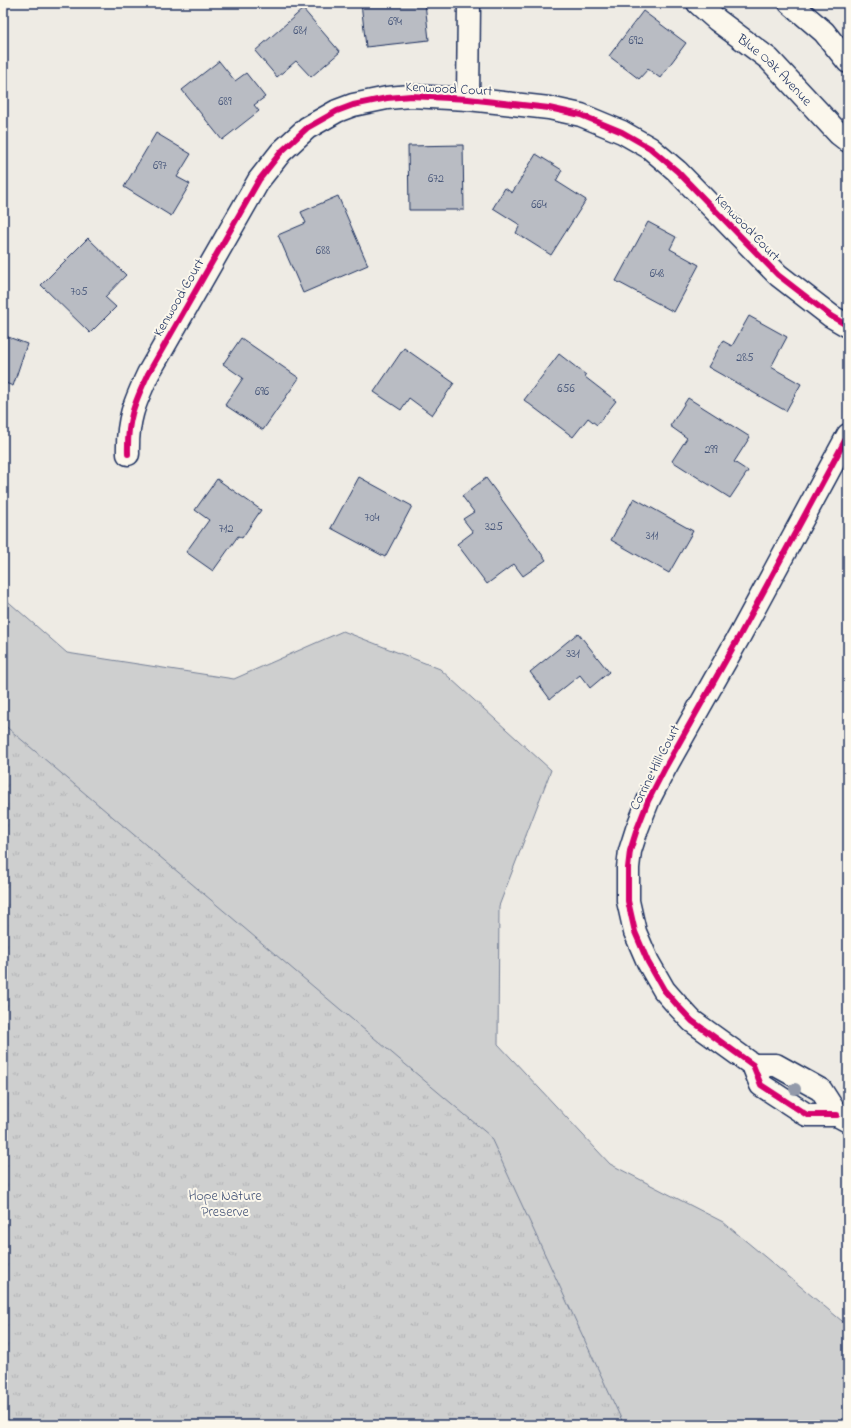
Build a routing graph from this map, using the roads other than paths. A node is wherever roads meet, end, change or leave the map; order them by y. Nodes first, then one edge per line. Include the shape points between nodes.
1 (469, 3) edge
2 (698, 3) edge
3 (790, 3) edge
4 (848, 62) edge
5 (468, 98) junction
6 (848, 141) edge
7 (848, 326) edge
8 (848, 435) edge
9 (128, 454) dead end
10 (843, 1118) edge

1 - 5 street
2 - 6 street, Blue Oak Avenue via 769,60
3 - 4 street via 824,32
5 - 7 street, Kenwood Court via 549,108 581,115 622,132 650,148 677,171 778,275
5 - 9 street, Kenwood Court via 411,96 353,105 307,128 281,152 259,180 148,374 130,418
8 - 10 street, Corrine Hill Court via 648,801 630,851 628,868 628,900 635,932 664,990 692,1020 752,1065 776,1065 821,1090

